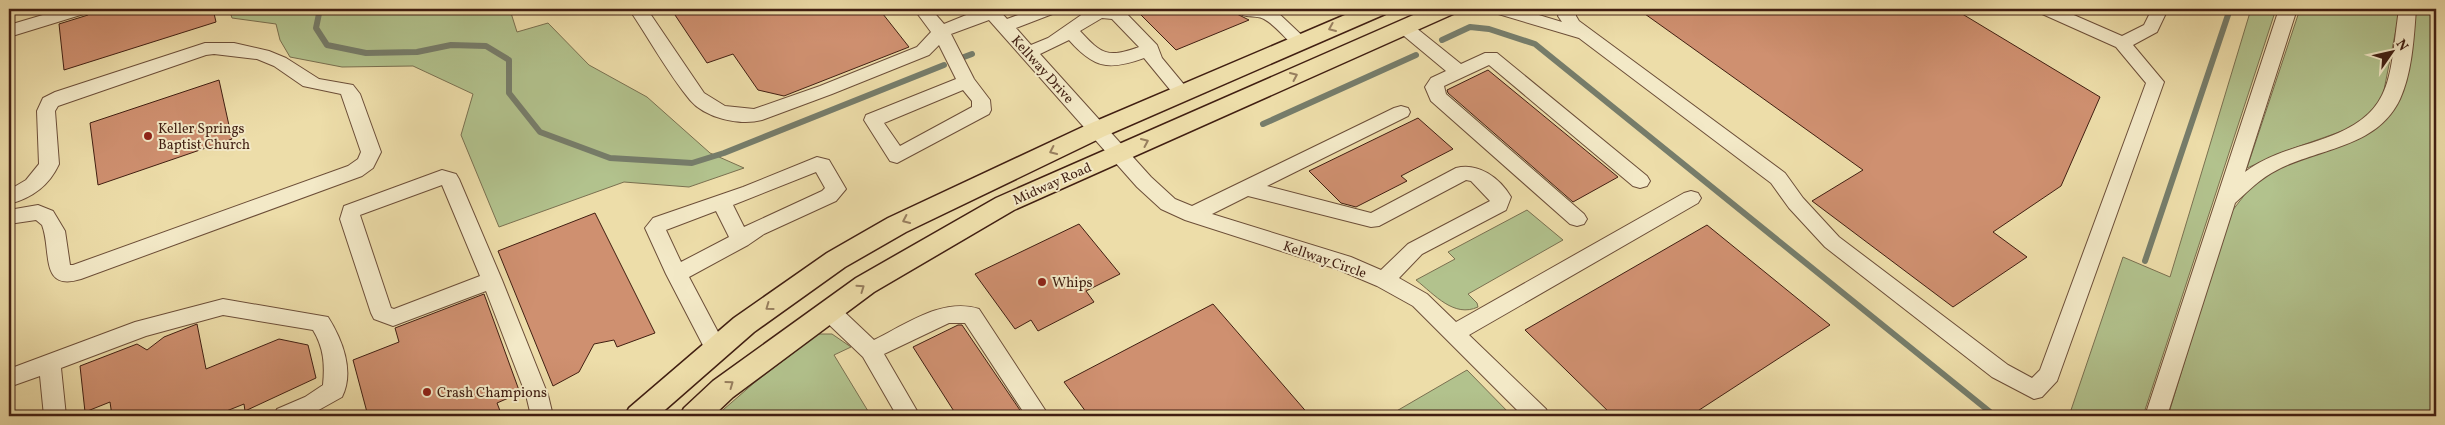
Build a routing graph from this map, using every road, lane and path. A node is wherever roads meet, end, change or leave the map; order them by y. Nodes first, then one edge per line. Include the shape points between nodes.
1 (81, 9) edge
2 (638, 9) edge
3 (922, 9) edge
4 (1049, 9) edge
5 (1244, 9) edge
6 (1445, 9) edge
7 (1501, 9) edge
8 (1568, 9) edge
9 (2046, 9) edge
10 (2160, 9) edge
11 (2288, 9) edge
12 (2408, 9) edge
13 (991, 10) edge
14 (1364, 11) edge
15 (1005, 26) junction
16 (1404, 27) junction
17 (1069, 30) junction
18 (9, 31) edge
19 (941, 32) junction
20 (1586, 34) junction
21 (1300, 42) junction
22 (2122, 43) junction
23 (1151, 49) junction
24 (1028, 52) junction
25 (1459, 72) junction
26 (966, 82) junction
27 (1182, 93) junction
28 (1401, 112) dead end
29 (1097, 130) junction
30 (1118, 154) junction
31 (1640, 181) dead end
32 (1245, 188) junction
33 (9, 197) edge
34 (1691, 198) dead end
35 (2227, 199) junction
36 (721, 202) junction
37 (1192, 215) junction
38 (9, 217) edge
39 (1577, 219) dead end
40 (741, 240) junction
41 (676, 274) junction
42 (492, 280) junction
43 (1384, 280) junction
44 (829, 312) junction
45 (1456, 332) junction
46 (716, 349) junction
47 (871, 351) junction
48 (50, 362) junction
49 (9, 378) edge
50 (55, 416) edge
51 (285, 416) edge
52 (542, 416) edge
53 (639, 416) edge
54 (694, 416) edge
55 (909, 416) edge
56 (1038, 416) edge
57 (1538, 416) edge
58 (2156, 416) edge

1 - 18 street
2 - 19 street via 697,97 721,112 755,116 923,51
3 - 19 street
4 - 15 street
5 - 21 street via 1268,13
6 - 16 main road, Midway Road
7 - 20 street
8 - 20 street via 1567,16
9 - 22 street
10 - 22 street via 2151,28
11 - 35 street
12 - 35 street via 2393,92 2381,114 2360,131 2276,162
13 - 15 street, Kellway Drive
13 - 19 street
14 -> 21 main road, Midway Road
15 - 24 street, Kellway Drive
16 - 25 street
30 -> 16 main road, Midway Road
17 - 23 street via 1094,56 1103,60 1112,62
17 - 23 street via 1081,21 1112,12
17 - 24 street via 1057,40
19 - 26 street
20 - 22 street via 1778,178 1796,204 1832,242 2000,372 2034,390 2049,375 2155,82
21 - 27 main road, Midway Road
23 - 27 street via 1153,59
24 - 29 street, Kellway Drive
25 - 31 street via 1490,57
25 - 39 street via 1438,82 1434,88 1438,97
26 - 26 street via 873,120 897,156 982,110 981,100
27 - 29 main road, Midway Road
28 - 32 street
29 - 30 street, Kellway Circle
29 -> 46 main road, Midway Road via 897,225 836,260 788,292
30 - 37 street, Kellway Circle via 1168,204
44 -> 30 main road, Midway Road via 865,285 1005,204
32 - 37 street
32 - 43 street via 1371,220 1379,219 1462,172 1476,174 1501,197 1499,205 1415,249
33 - 38 street via 38,182 46,171 49,164 46,111 50,102 196,52 219,48 263,54 320,86 347,88 371,152 366,163 355,171 74,273 64,274 60,269 52,221 43,213 35,211
34 - 45 street
35 - 58 street
36 - 40 street
36 - 40 street via 817,164 822,165 836,190
36 - 41 street via 660,222 656,228
37 - 43 street, Kellway Circle via 1344,263
40 - 41 street
41 - 46 street
42 - 42 street via 449,179 442,177 351,211 350,218 382,313 393,318
42 - 52 street via 537,395
43 - 45 street, Kellway Circle via 1420,300
44 - 47 street
54 -> 44 main road, Midway Road via 723,389
45 - 57 street, Kellway Circle
46 - 53 main road, Midway Road
47 - 55 street
47 - 56 street via 946,315 971,315
48 - 49 street
48 - 50 street
48 - 51 street via 143,328 224,307 320,323 332,340 336,370 334,390 313,404

